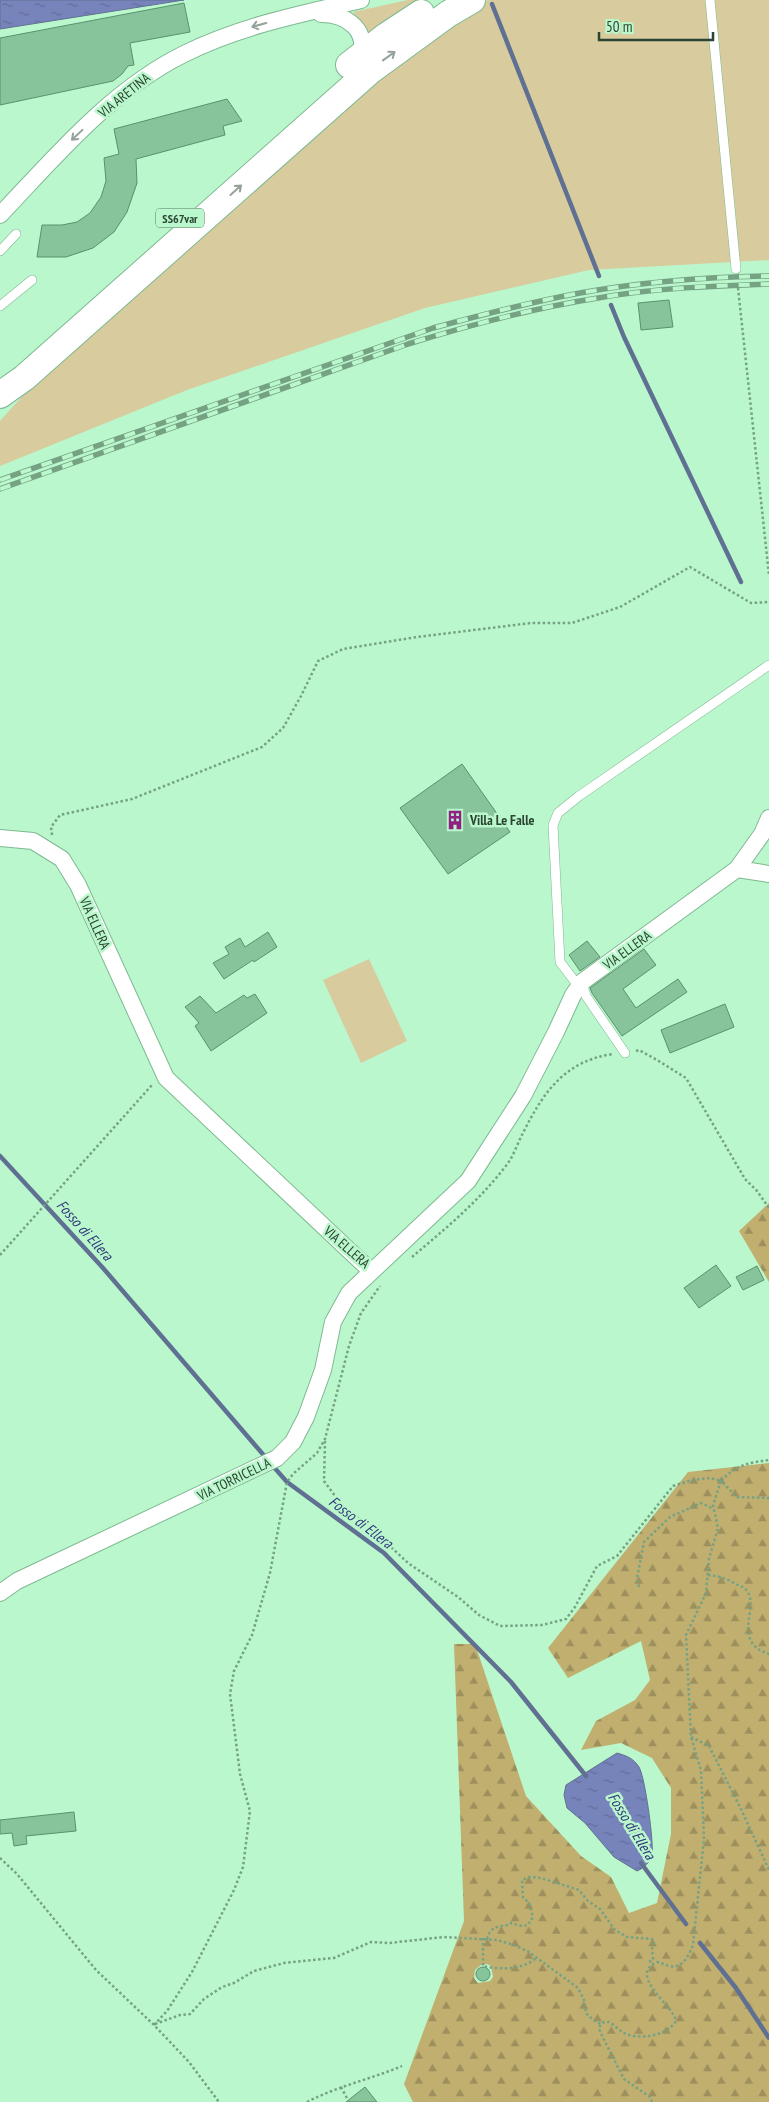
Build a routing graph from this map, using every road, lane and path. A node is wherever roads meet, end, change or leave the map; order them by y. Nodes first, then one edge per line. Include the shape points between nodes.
1 (361, 0) edge
2 (443, 0) edge
3 (472, 0) edge
4 (710, 0) edge
5 (306, 13) junction
6 (361, 54) junction
7 (338, 99) junction
8 (0, 215) edge
9 (16, 234) dead end
10 (0, 250) edge
11 (736, 269) dead end
12 (32, 280) dead end
13 (738, 288) dead end
14 (0, 306) edge
15 (0, 384) edge
16 (0, 395) edge
17 (769, 575) edge
18 (769, 602) edge
19 (769, 666) edge
20 (769, 818) edge
21 (0, 838) edge
22 (54, 854) junction
23 (737, 870) junction
24 (769, 874) edge
25 (580, 984) junction
26 (625, 1053) junction
27 (163, 1073) junction
28 (769, 1208) edge
29 (0, 1256) edge
30 (409, 1260) dead end
31 (371, 1271) junction
32 (382, 1284) dead end
33 (325, 1438) junction
34 (769, 1460) edge
35 (721, 1481) junction
36 (769, 1498) edge
37 (714, 1509) junction
38 (708, 1575) junction
39 (639, 1587) dead end
40 (0, 1593) edge
41 (769, 1654) edge
42 (691, 1737) junction
43 (0, 1858) edge
44 (769, 1870) edge
45 (485, 1939) junction
46 (537, 1957) junction
47 (653, 1964) junction
48 (601, 2024) junction
49 (154, 2025) junction
50 (402, 2066) dead end
51 (341, 2086) junction
52 (219, 2102) edge
53 (307, 2102) edge
54 (349, 2102) edge
55 (652, 2102) edge

1 - 5 street, VIA ARETINA
2 - 6 main road, SS67var
7 -> 3 main road, SS67var via 370,70
4 - 11 lane
5 - 6 street, VIA ARETINA via 344,17 361,37
5 -> 8 street, VIA ARETINA via 239,31 183,54 140,80 62,149
6 - 7 street
6 - 15 main road, SS67var
16 -> 7 main road, SS67var via 24,378
9 - 10 lane
12 - 14 lane
13 - 17 path
18 - 22 path via 751,603 690,567 620,607 572,623 530,623 343,649 318,661 283,728 262,747 132,799 60,815 51,827
19 - 25 lane via 579,796 558,814 553,825 560,962
20 - 23 street, VIA ELLERA
21 - 22 street, VIA ELLERA via 33,841
22 - 27 street, VIA ELLERA via 62,859 78,885
23 - 24 street
23 - 25 street, VIA ELLERA
25 - 26 lane
25 - 31 street, VIA ELLERA via 523,1096 468,1181
26 - 28 path via 639,1050 686,1078 745,1179
26 - 30 path via 573,1067 552,1084 507,1165 475,1203
27 - 29 path
27 - 31 street, VIA ELLERA
31 - 40 street, VIA TORRICELLA via 349,1293 333,1322 322,1370 306,1417 293,1442 272,1461 17,1581
32 - 33 path via 361,1313
33 - 35 path via 324,1481 341,1504 408,1563 479,1615 500,1626 542,1625 566,1619 576,1607 597,1566 617,1556 673,1486 710,1478
33 - 49 path via 317,1453 287,1482 270,1573 252,1635 234,1671 230,1694 240,1774 250,1811 244,1867 192,1972
34 - 35 path via 732,1470
35 - 36 path via 737,1497
35 - 37 path
37 - 38 path via 718,1528
37 - 39 path via 701,1503 684,1509 660,1525 641,1550
38 - 41 path via 727,1579 746,1589 751,1600 747,1623 750,1641
38 - 42 path via 706,1593 686,1635
42 - 44 path via 709,1746
42 - 47 path via 701,1770 704,1839 693,1945 686,1959 678,1965
43 - 49 path via 96,1970
45 - 46 path via 514,1944
45 - 46 path via 483,1966 516,1968
45 - 47 path via 496,1927 511,1922 528,1925 533,1917 524,1897 522,1880 541,1878 579,1890 600,1909 615,1930 627,1937 652,1939 653,1959 650,1961
45 - 49 path via 444,1937 371,1942 334,1958 284,1962 254,1971 222,1987 190,2014
46 - 48 path via 578,1988 586,2013
47 - 48 path via 647,1972 648,1978 660,2000 673,2011 676,2021 673,2026 662,2033 637,2036 626,2034 609,2022
48 - 55 path via 600,2032 624,2079 650,2097
49 - 52 path via 190,2062
50 - 51 path
51 - 53 path
51 - 54 path

